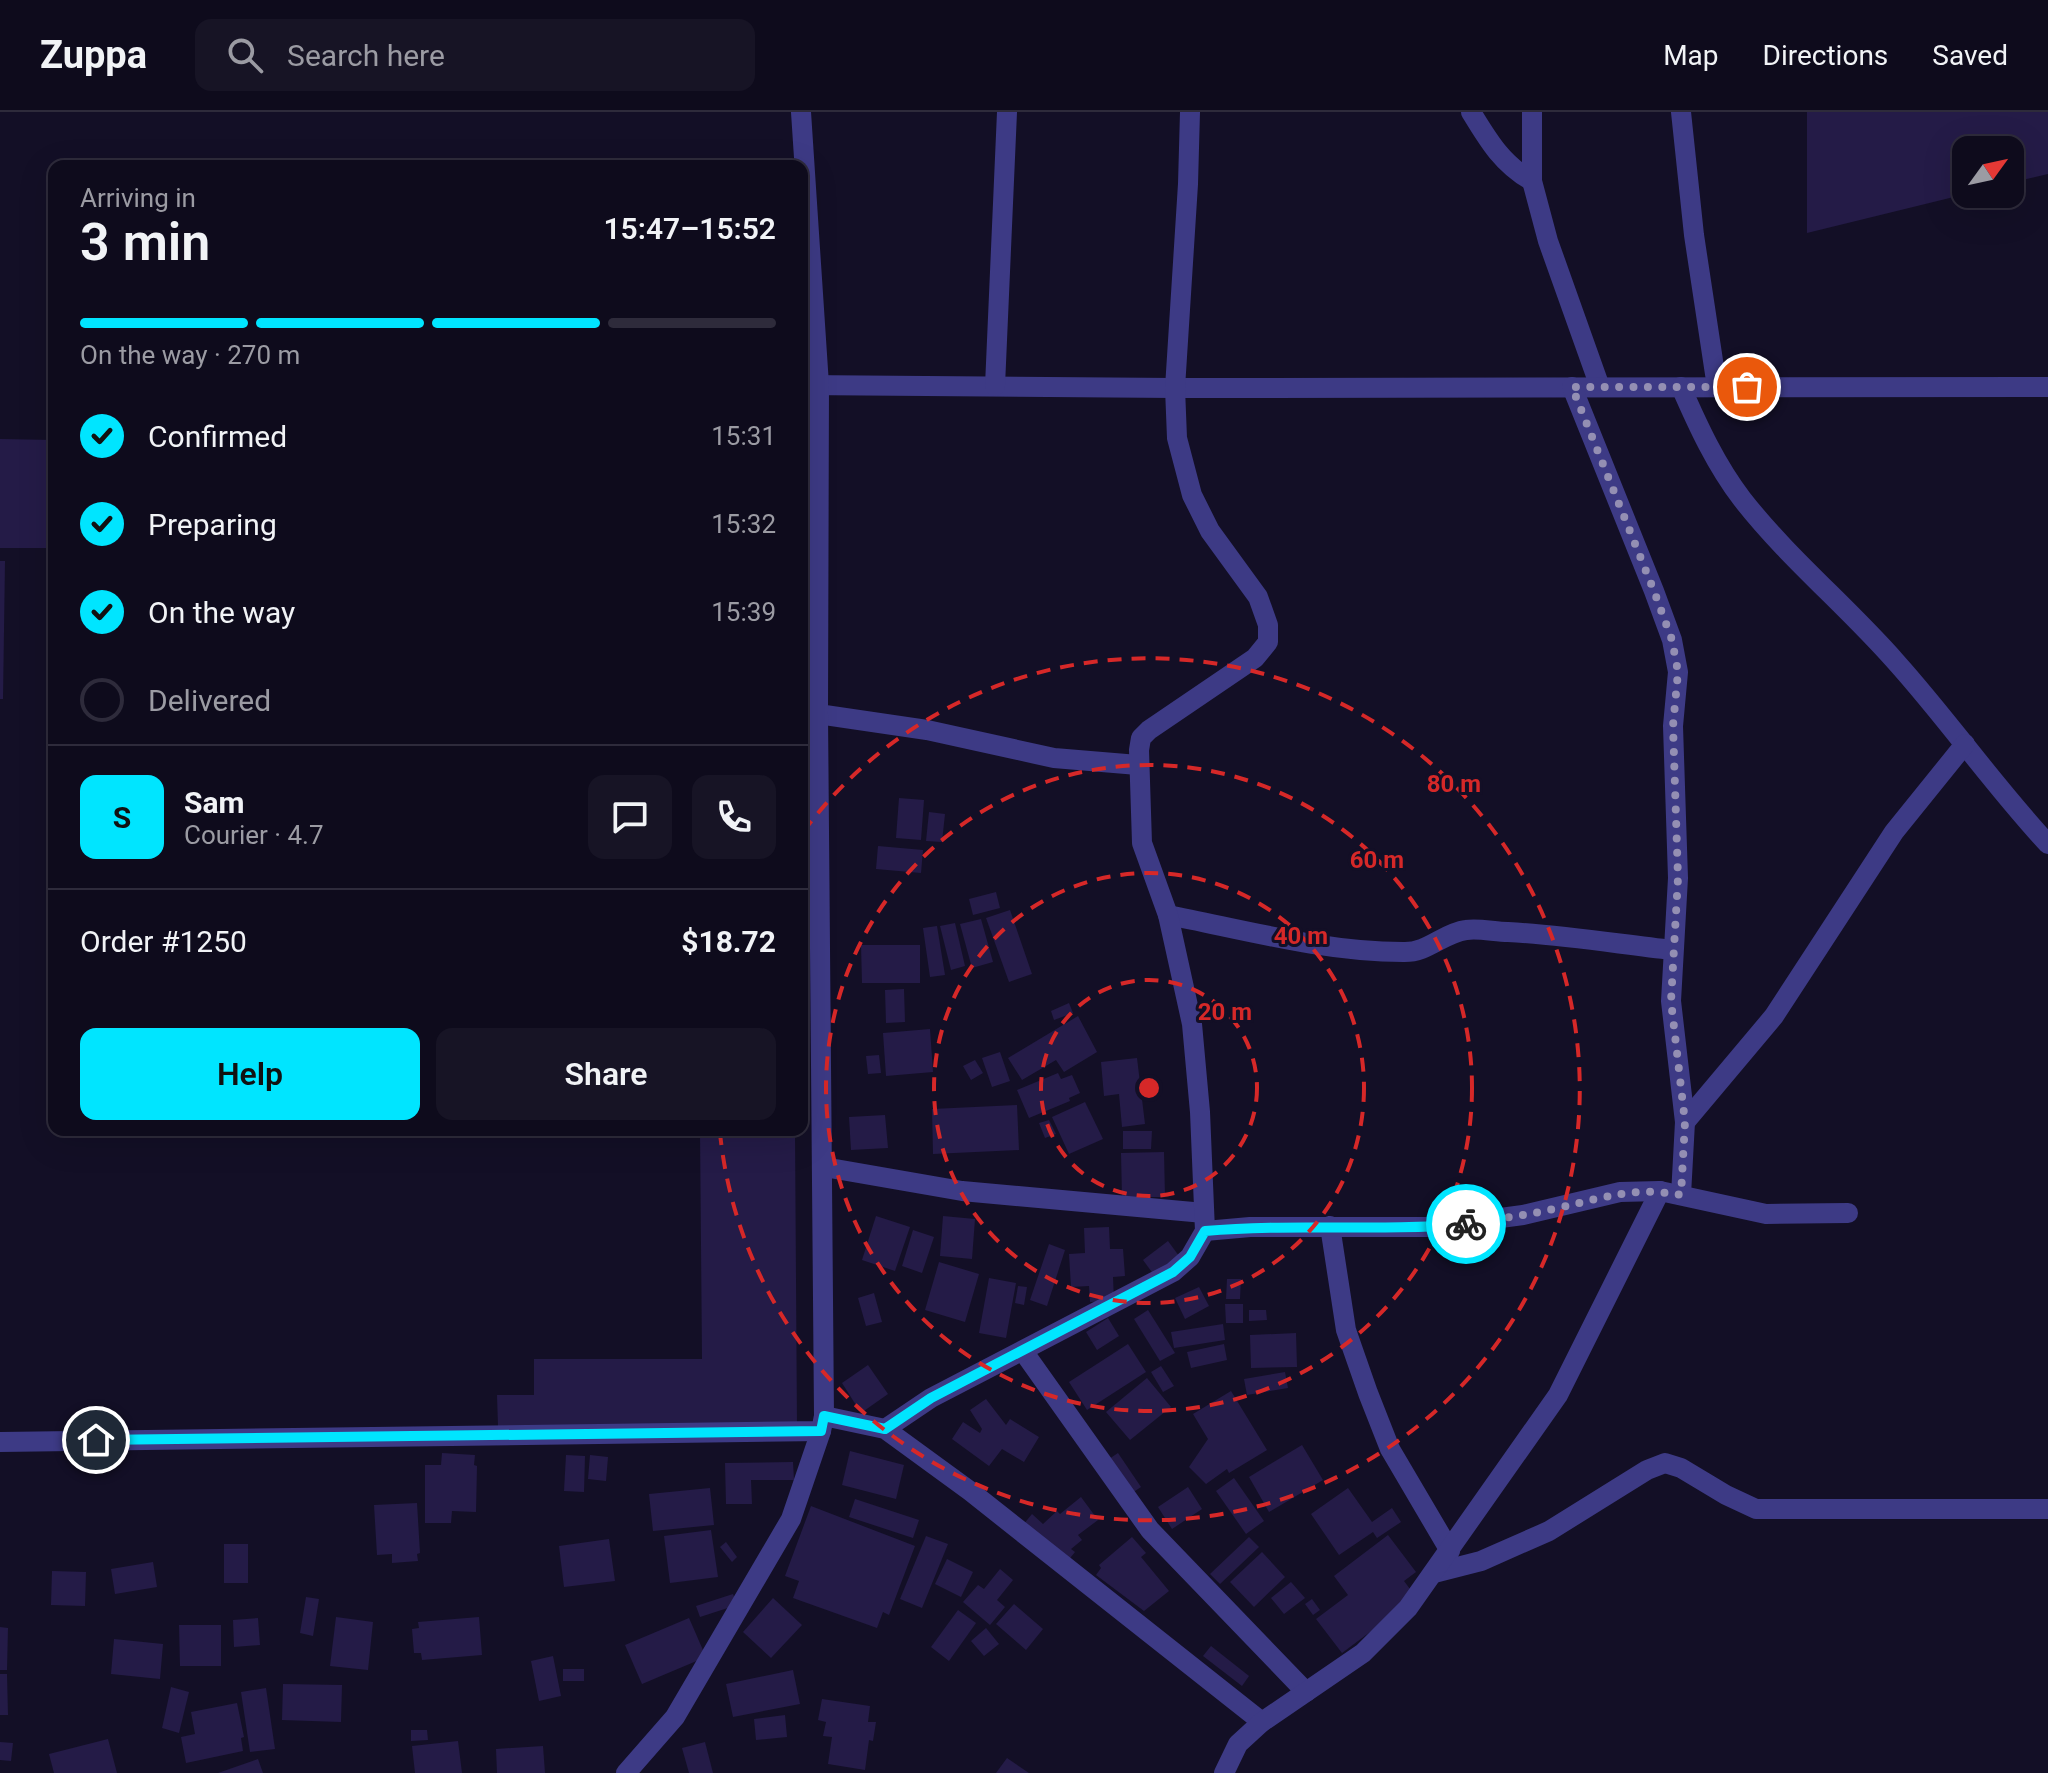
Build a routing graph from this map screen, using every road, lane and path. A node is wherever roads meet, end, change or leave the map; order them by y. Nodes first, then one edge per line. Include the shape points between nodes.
1 (801, 112) edge
2 (1007, 112) edge
3 (1190, 112) edge
4 (1471, 112) edge
5 (1532, 112) edge
6 (1681, 112) edge
7 (803, 160) edge
8 (1532, 181) junction
9 (808, 324) edge
10 (810, 385) edge
11 (995, 386) junction
12 (1572, 387) junction
13 (1600, 387) junction
14 (1681, 387) junction
15 (1717, 387) junction
16 (2048, 387) edge
17 (1175, 388) junction
18 (818, 714) junction
19 (1965, 744) junction
20 (1138, 765) junction
21 (2048, 844) edge
22 (1168, 915) junction
23 (1672, 950) junction
24 (1685, 1122) junction
25 (824, 1167) junction
26 (1660, 1191) junction
27 (1681, 1195) junction
28 (1848, 1213) dead end
29 (1204, 1222) junction
30 (1330, 1226) junction
31 (1023, 1351) junction
32 (822, 1423) junction
33 (885, 1429) junction
34 (0, 1442) edge
35 (2048, 1509) edge
36 (1450, 1551) junction
37 (1434, 1573) junction
38 (1306, 1692) junction
39 (1262, 1722) junction
40 (626, 1773) edge
41 (1224, 1773) edge

1 - 7 street
2 - 11 street
3 - 17 street
4 - 8 street via 1494,150
5 - 8 street
6 - 15 street
8 - 13 street
9 - 10 street
10 - 11 street
10 - 18 street
11 - 17 street
12 - 13 street
12 - 17 street
12 - 23 street via 1659,604 1678,672 1673,726 1678,878
13 - 14 street
14 - 15 street
14 - 19 street via 1712,455 1741,498 1789,554 1861,621
15 - 16 street
17 - 20 street via 1177,438 1192,495 1210,531 1258,597 1268,642 1255,658 1149,730 1141,738
18 - 20 street via 927,730 1054,758
18 - 25 street
19 - 21 street
19 - 24 street via 1894,832 1774,1016
20 - 22 street via 1142,843
22 - 23 street via 1383,952 1429,948 1465,930
22 - 29 street via 1192,1024
23 - 24 street via 1673,1024
24 - 27 street
25 - 29 street
25 - 32 street
26 - 27 street
26 - 30 street via 1620,1192 1466,1224
26 - 36 street via 1558,1395
27 - 28 street via 1766,1214
29 - 30 street
29 - 31 street via 1190,1257 1173,1272
30 - 36 street via 1346,1330 1368,1393 1390,1449
31 - 33 street via 931,1398
31 - 38 street via 1150,1530
32 - 33 street
32 - 34 street
32 - 40 street via 791,1519 675,1717
33 - 39 street
35 - 37 street via 1756,1509 1665,1463 1549,1531 1481,1561
36 - 37 street
37 - 38 street via 1363,1653
38 - 39 street
39 - 41 street via 1238,1744

